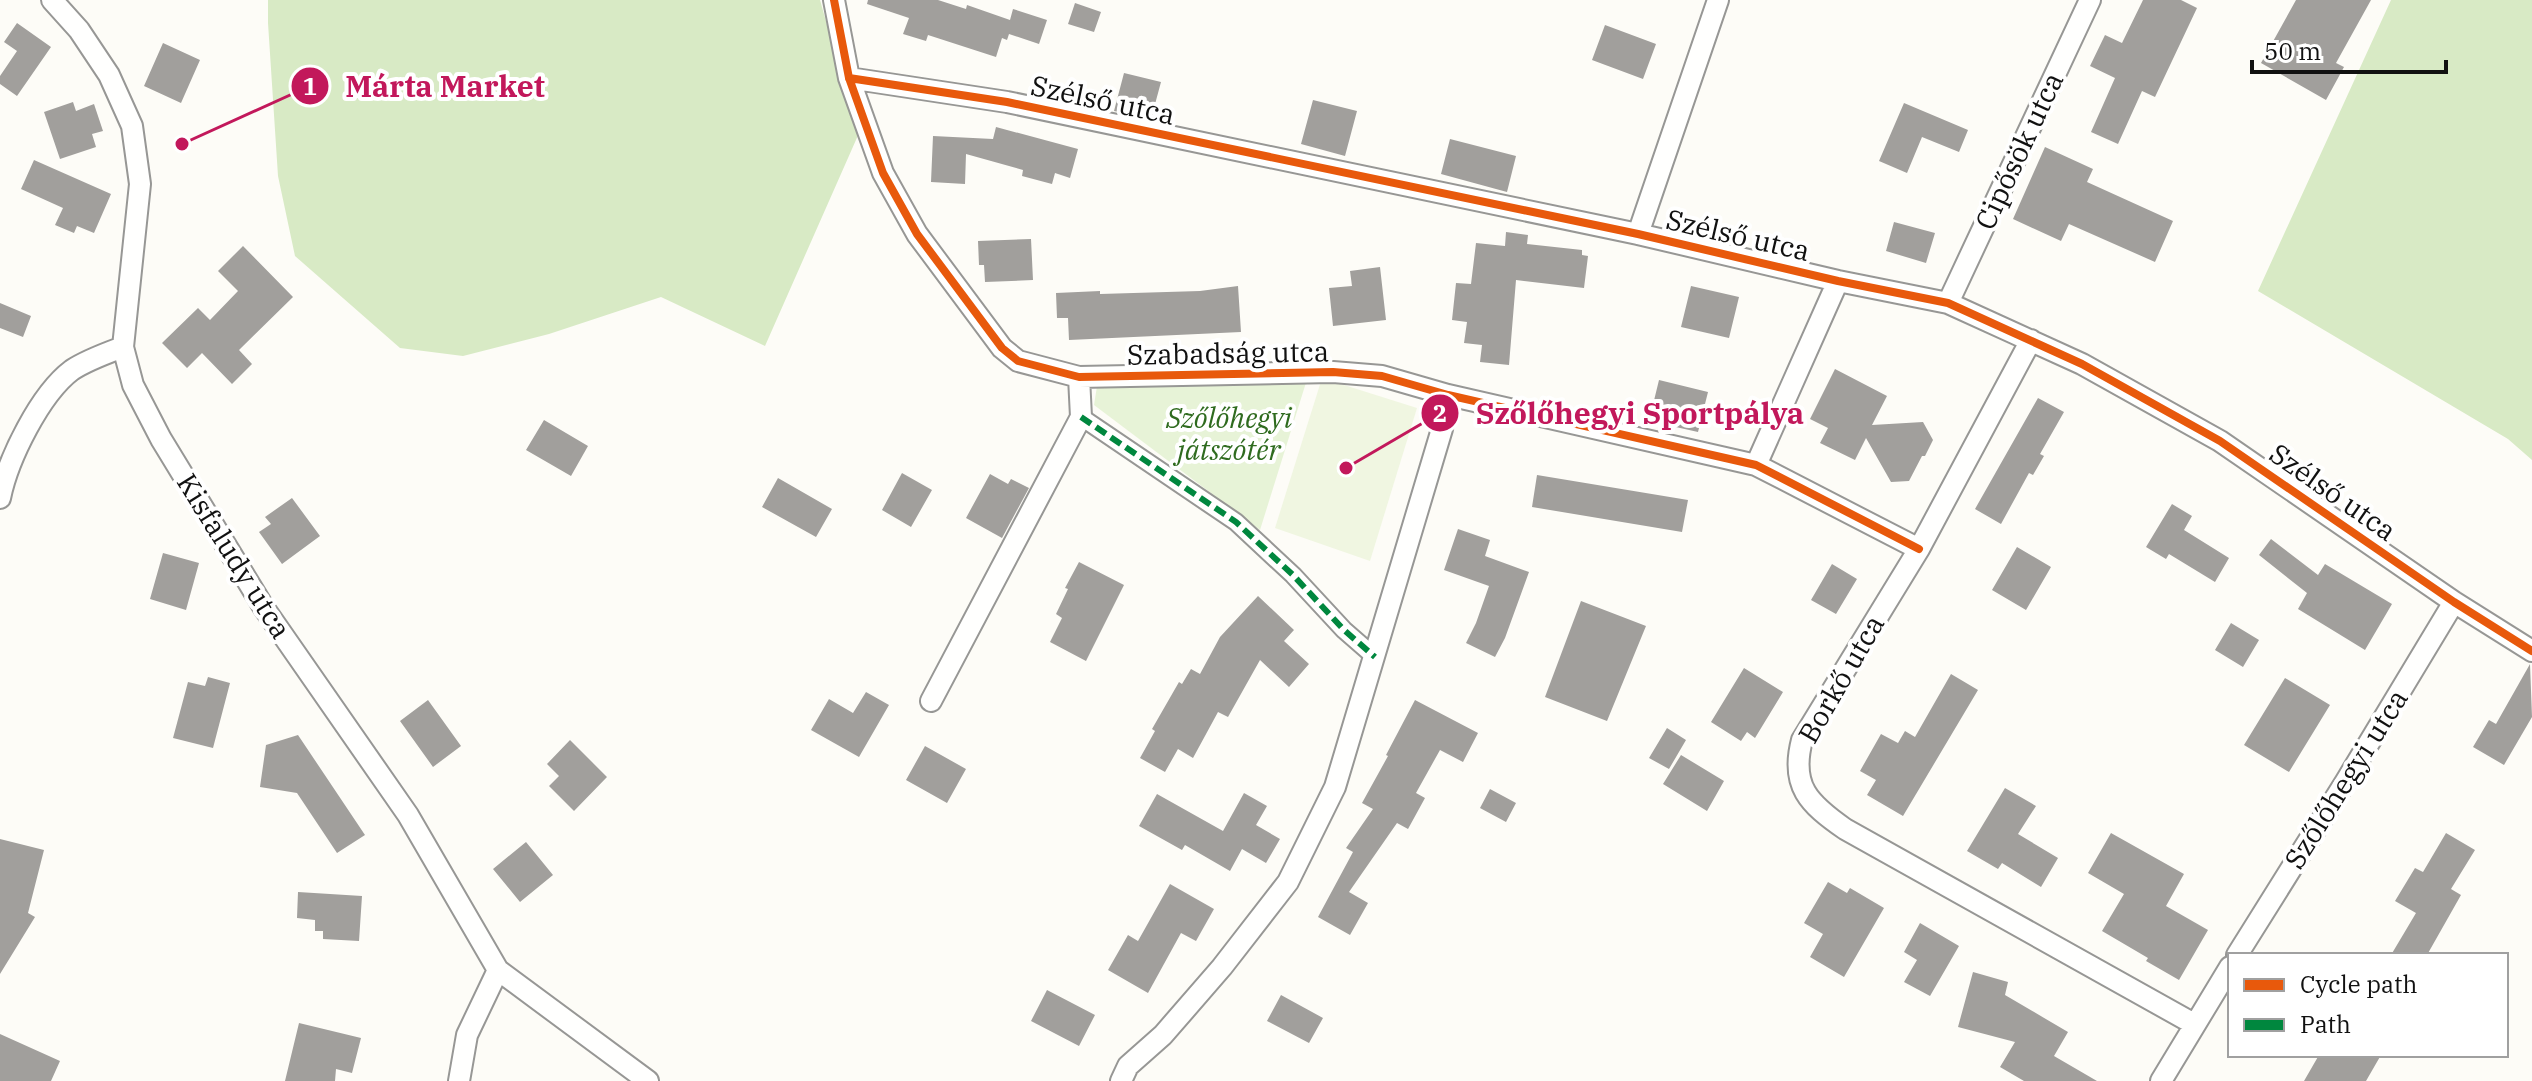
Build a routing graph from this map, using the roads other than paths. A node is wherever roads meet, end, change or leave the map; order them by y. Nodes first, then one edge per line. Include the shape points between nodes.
1 (52, 0) edge
2 (834, 0) edge
3 (1718, 0) edge
4 (2090, 0) edge
5 (849, 78) junction
6 (1638, 234) junction
7 (1838, 281) junction
8 (1948, 303) junction
9 (2031, 340) junction
10 (123, 347) junction
11 (1079, 377) junction
12 (1448, 395) junction
13 (1081, 417) junction
14 (1756, 465) junction
15 (0, 498) edge
16 (1919, 549) junction
17 (2454, 602) junction
18 (2532, 651) edge
19 (1375, 657) junction
20 (931, 701) dead end
21 (2238, 953) edge
22 (498, 970) junction
23 (2228, 970) edge
24 (2194, 1024) junction
25 (459, 1081) edge
26 (648, 1081) edge
27 (1121, 1081) edge
28 (2161, 1081) edge

1 - 10 street, Kisfaludy utca via 109,75 132,126 140,184
2 - 5 street, Szabadság utca
3 - 6 street
4 - 8 street, Cipősök utca
5 - 6 street, Szélső utca via 1007,102
5 - 11 street, Szabadság utca via 883,173 917,234 1002,348 1018,361
6 - 7 street, Szélső utca
7 - 8 street, Szélső utca
7 - 14 street, Szélső utca
8 - 9 street, Szélső utca
9 - 16 street, Borkő utca
9 - 17 street, Szélső utca via 2220,441
10 - 15 street via 72,370 37,410
10 - 22 street, Kisfaludy utca via 133,385 161,439 264,608 408,815
11 - 12 street, Szabadság utca via 1333,372 1382,376
11 - 13 street
12 - 14 street, Szabadság utca
12 - 19 street
13 - 19 street via 1236,522
13 - 20 street
14 - 16 street, Szabadság utca
16 - 24 street, Borkő utca via 1802,740 1796,761 1799,781 1817,810 1845,829
17 - 18 street, Szélső utca
17 - 21 street, Szőlőhegyi utca
19 - 27 street via 1335,787 1288,882 1163,1035 1128,1066
22 - 25 street via 467,1035
22 - 26 street
23 - 24 street
24 - 28 street

